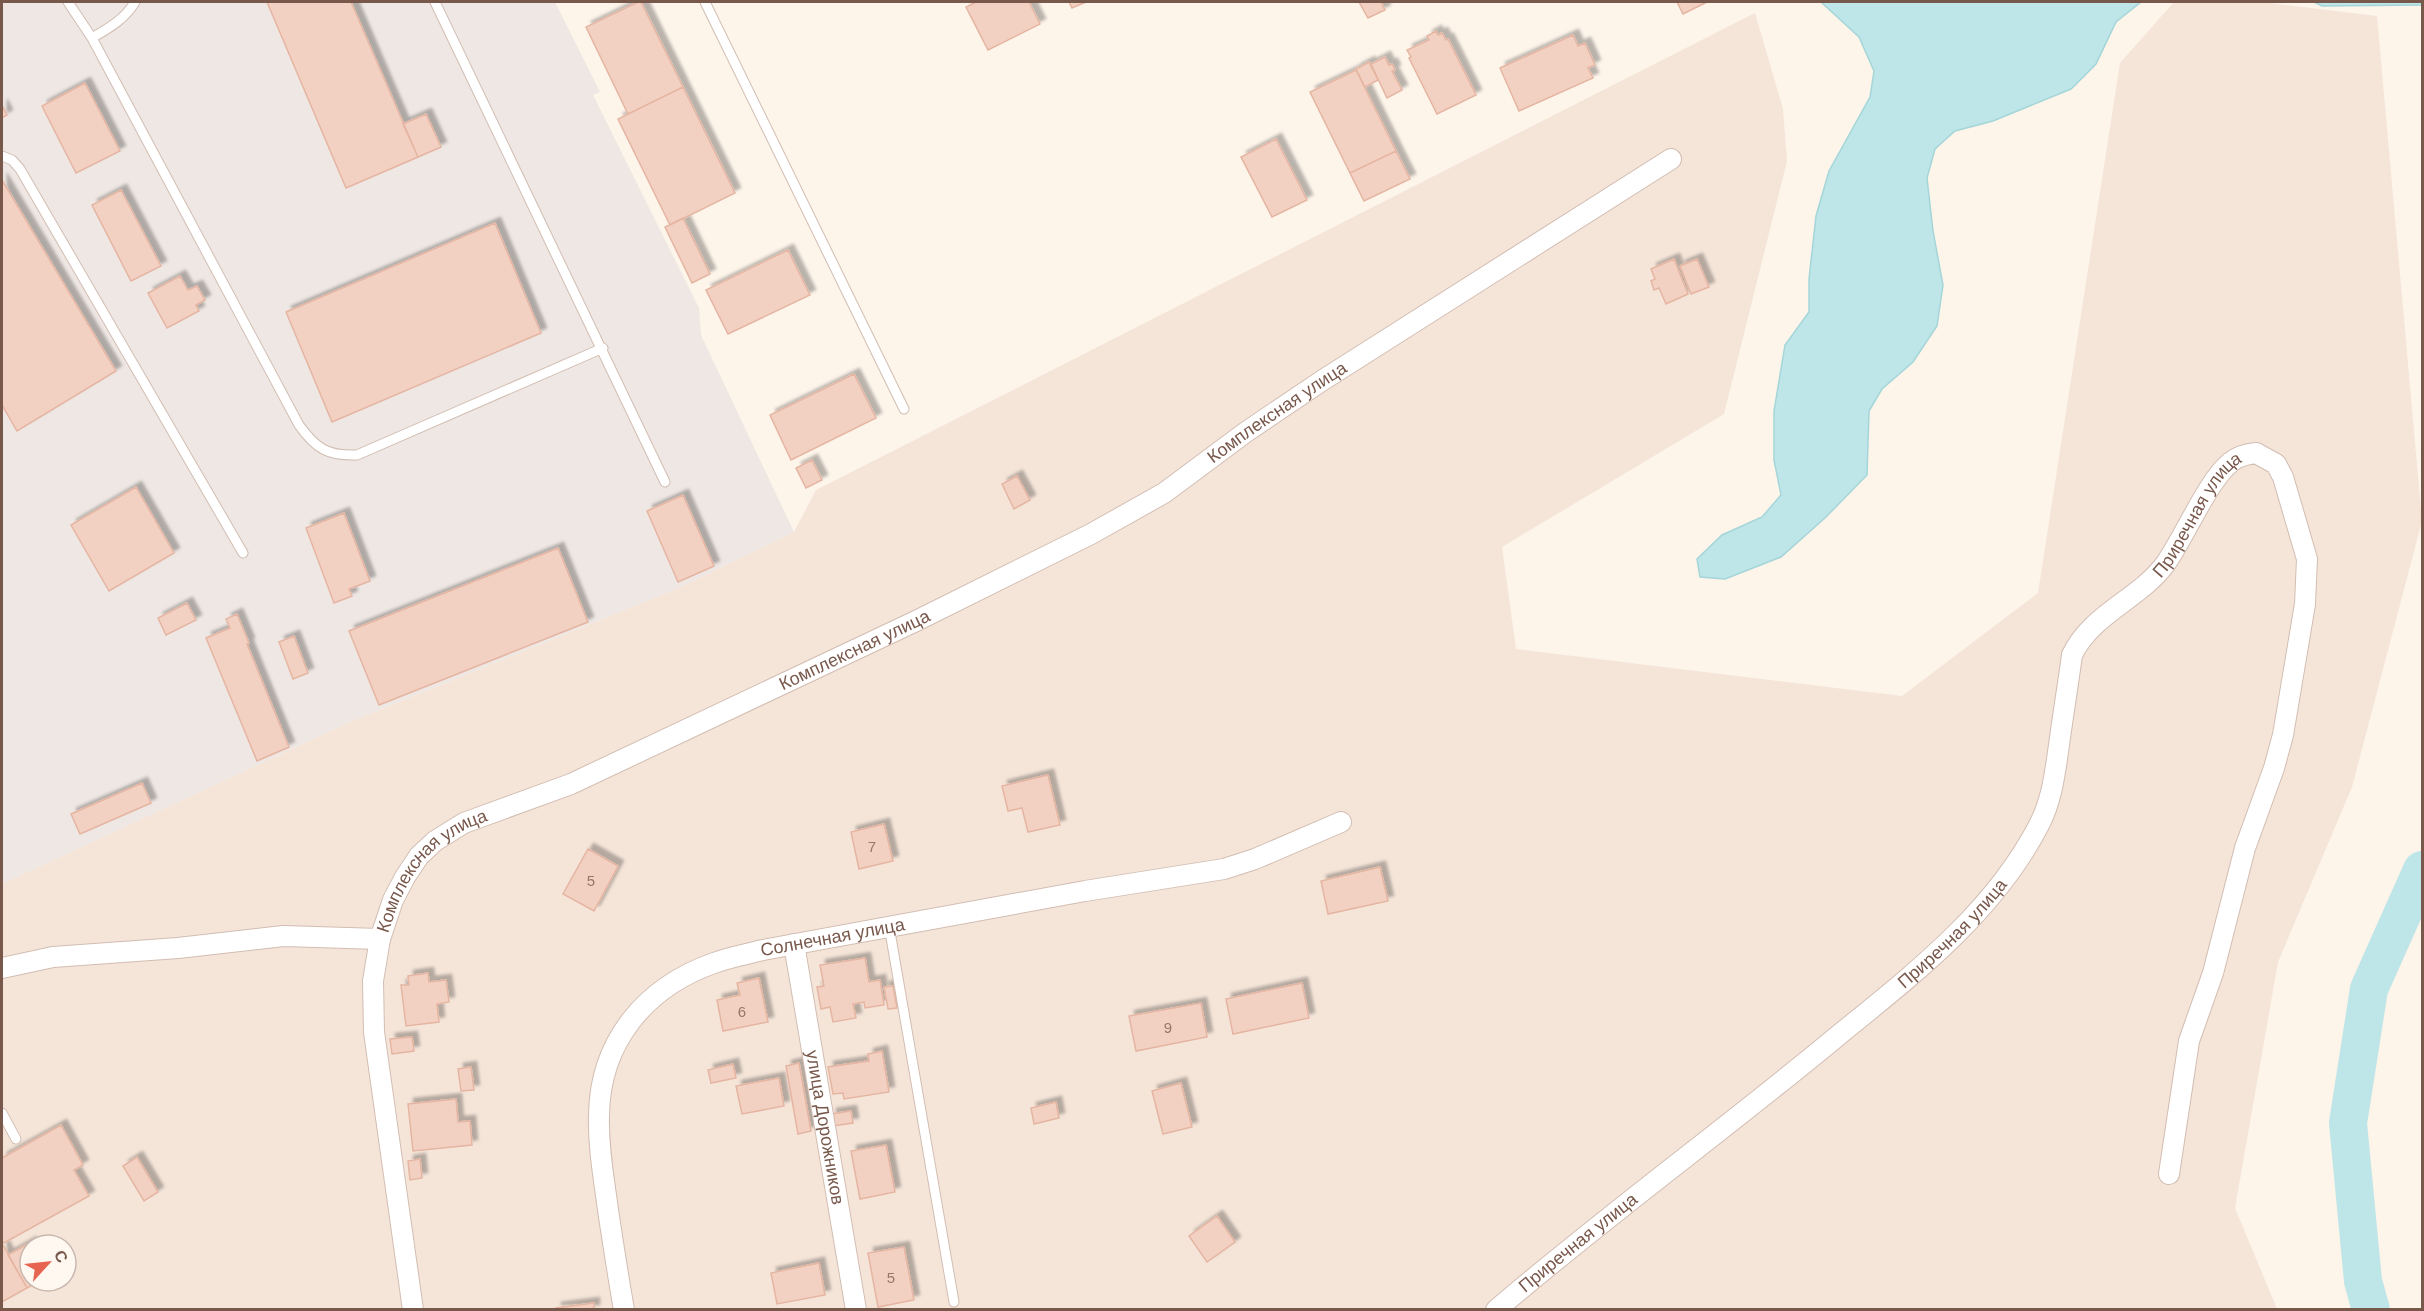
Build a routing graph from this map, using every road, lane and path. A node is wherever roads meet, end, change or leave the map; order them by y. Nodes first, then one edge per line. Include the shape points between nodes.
1 (68, 2) edge
2 (135, 2) edge
3 (435, 2) edge
4 (705, 2) edge
5 (92, 38) junction
6 (2, 156) edge
7 (1671, 159) dead end
8 (603, 348) junction
9 (904, 409) dead end
10 (665, 482) dead end
11 (243, 553) dead end
12 (1341, 822) dead end
13 (889, 926) junction
14 (380, 939) junction
15 (794, 944) junction
16 (2, 968) edge
17 (2, 1113) edge
18 (16, 1139) dead end
19 (2169, 1174) dead end
20 (954, 1302) dead end
21 (412, 1310) edge
22 (624, 1310) edge
23 (856, 1310) edge
24 (1496, 1310) edge

1 - 5 lane
2 - 5 lane via 118,22
3 - 8 lane
4 - 9 lane
5 - 8 lane via 298,425 312,443 338,455 357,455
6 - 11 lane via 20,169
7 - 14 street, Комплексная улица via 1323,380 1164,493 1091,534 571,784 464,823 419,856 393,900
8 - 10 lane
12 - 13 street, Солнечная улица via 1224,869
13 - 15 street, Солнечная улица
13 - 20 lane
14 - 16 street, Комплексная улица via 283,936 53,957
14 - 21 street via 373,981 374,1032
15 - 22 street, Солнечная улица via 714,963 684,977 631,1018 614,1045 602,1080 598,1115 602,1170
15 - 23 street, улица Дорожников
17 - 18 lane
19 - 24 street, Приречная улица via 2188,1041 2213,973 2245,848 2283,735 2305,604 2307,559 2283,477 2276,464 2256,453 2236,459 2218,475 2164,566 2078,642 2072,656 2052,794 2040,824 2019,858 1979,912 1911,976 1810,1060

